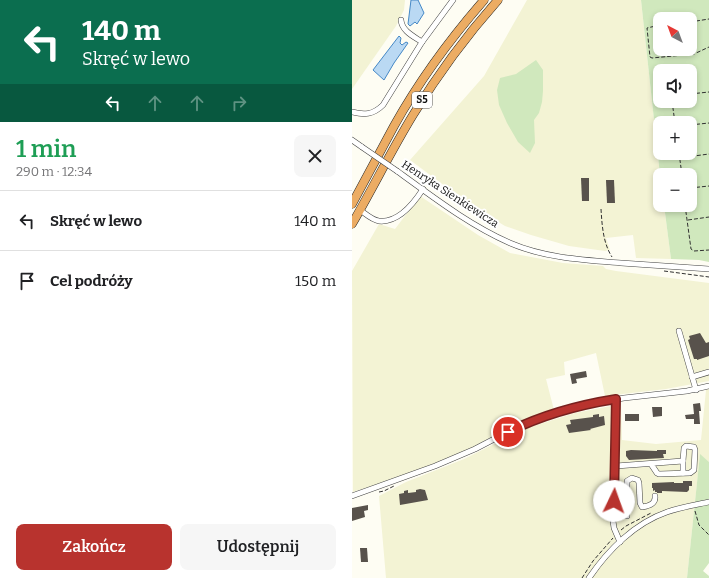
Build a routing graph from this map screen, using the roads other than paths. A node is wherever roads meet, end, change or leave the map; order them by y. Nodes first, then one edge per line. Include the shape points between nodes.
1 (453, 0) edge
2 (484, 0) edge
3 (498, 0) edge
4 (401, 20) dead end
5 (422, 42) junction
6 (352, 112) edge
7 (352, 140) edge
8 (423, 189) junction
9 (352, 204) edge
10 (360, 210) junction
11 (352, 224) edge
12 (709, 269) edge
13 (678, 331) dead end
14 (709, 372) edge
15 (692, 377) junction
16 (709, 386) edge
17 (696, 390) junction
18 (616, 399) junction
19 (683, 461) junction
20 (651, 464) junction
21 (616, 466) junction
22 (683, 473) junction
23 (352, 496) edge
24 (655, 496) dead end
25 (614, 501) junction
26 (627, 501) junction
27 (709, 502) edge
28 (627, 516) dead end
29 (620, 542) junction
30 (589, 578) edge

1 - 5 street
2 - 9 highway, S5 via 420,84
3 - 10 highway, S5 via 460,44 433,82
4 - 5 street via 407,32
5 - 6 street via 380,109 363,114
7 - 8 street, Henryka Sienkiewicza, bridge
8 - 10 street via 394,219 379,221
8 - 12 street, Henryka Sienkiewicza via 474,224 511,243 550,255
10 - 11 highway, S5
13 - 15 street
14 - 15 street
15 - 17 street
16 - 17 street
17 - 18 street
18 - 21 street
18 - 23 street via 576,406 536,420 510,430 456,458
19 - 20 street
19 - 22 street
19 - 22 street via 684,448 694,447 694,470
20 - 21 street
20 - 22 street via 659,474
21 - 25 street
24 - 26 street via 651,504 642,507 638,480 632,478 627,481
25 - 26 street
25 - 29 street via 614,528
26 - 28 street
27 - 29 street via 676,509 654,518 640,525
29 - 30 street via 598,564

